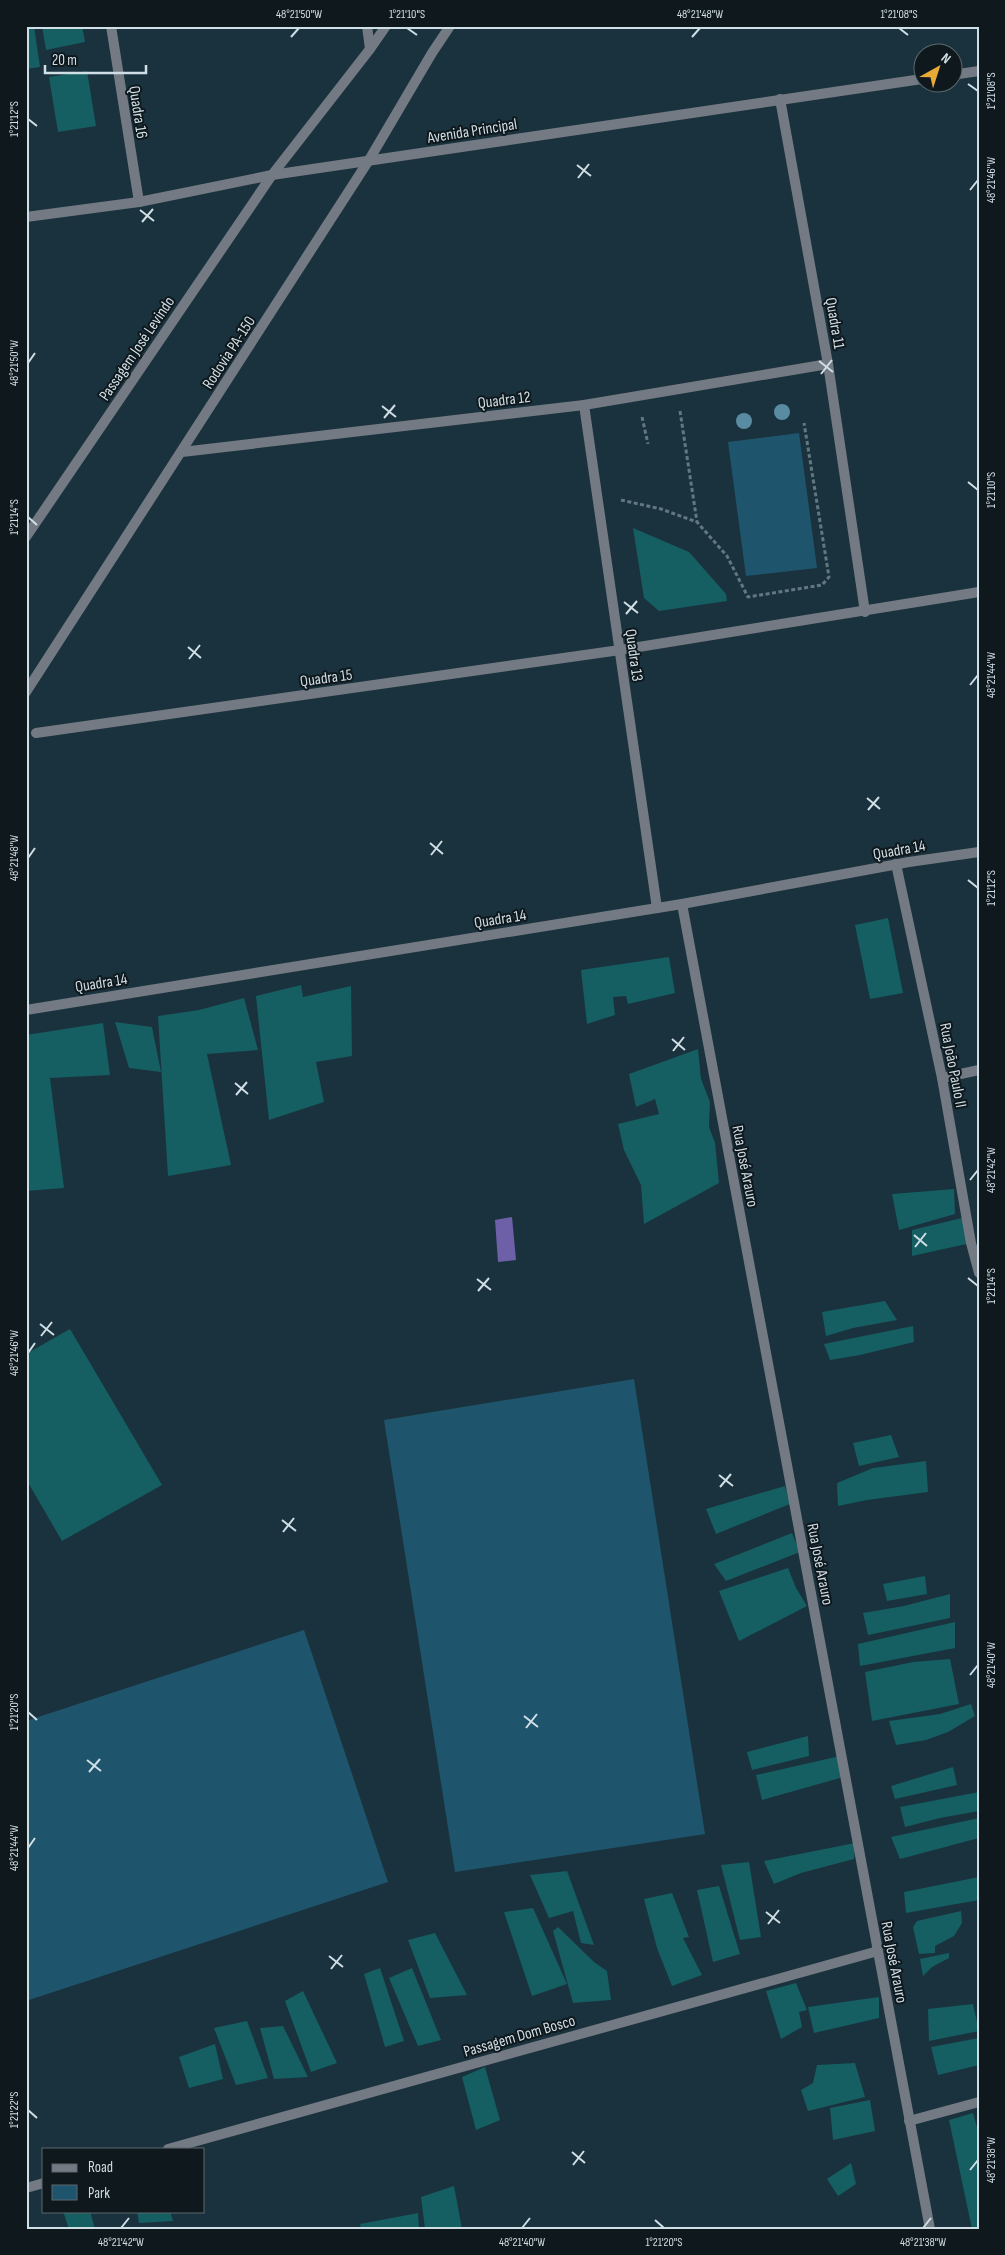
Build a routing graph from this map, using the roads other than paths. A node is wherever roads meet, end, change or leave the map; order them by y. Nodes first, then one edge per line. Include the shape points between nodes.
1 (111, 26) edge
2 (367, 26) edge
3 (386, 26) edge
4 (450, 26) edge
5 (370, 49) junction
6 (979, 71) edge
7 (962, 74) edge
8 (912, 80) edge
9 (780, 99) junction
10 (369, 160) junction
11 (272, 175) junction
12 (138, 202) junction
13 (26, 217) edge
14 (828, 364) junction
15 (584, 405) junction
16 (182, 452) junction
17 (26, 537) edge
18 (979, 592) edge
19 (865, 612) junction
20 (620, 650) junction
21 (26, 692) edge
22 (36, 733) dead end
23 (979, 852) edge
24 (896, 864) junction
25 (682, 904) junction
26 (657, 908) junction
27 (26, 1010) edge
28 (979, 1070) edge
29 (942, 1078) junction
30 (975, 1243) edge
31 (979, 1272) edge
32 (878, 1951) junction
33 (979, 2102) edge
34 (909, 2121) junction
35 (172, 2148) edge
36 (42, 2184) edge
37 (26, 2188) edge
38 (930, 2229) edge

1 - 12 street, Quadra 16
2 - 5 street
3 - 5 street
4 - 10 street, Rodovia PA-150
5 - 11 street
6 - 7 street
8 - 9 street, Avenida Principal
9 - 10 street, Avenida Principal
9 - 14 street, Quadra 11
10 - 11 street, Avenida Principal
10 - 16 street, Rodovia PA-150
11 - 12 street, Avenida Principal
11 - 17 street, Passagem José Levindo
12 - 13 street, Avenida Principal
14 - 15 street, Quadra 12
14 - 19 street, Quadra 11
15 - 16 street, Quadra 12
15 - 20 street, Quadra 13
16 - 21 street, Rodovia PA-150
18 - 19 street
19 - 20 street
20 - 22 street, Quadra 15
20 - 26 street, Quadra 13
23 - 24 street, Quadra 14
24 - 25 street, Quadra 14
24 - 29 street, Rua João Paulo II
25 - 26 street, Quadra 14
25 - 32 street, Rua José Arauro
26 - 27 street, Quadra 14
28 - 29 street
29 - 30 street, Rua João Paulo II
30 - 31 street, Rua João Paulo II
32 - 34 street, Rua José Arauro
32 - 35 street, Passagem Dom Bosco
33 - 34 street
34 - 38 street, Rua José Arauro
36 - 37 street

